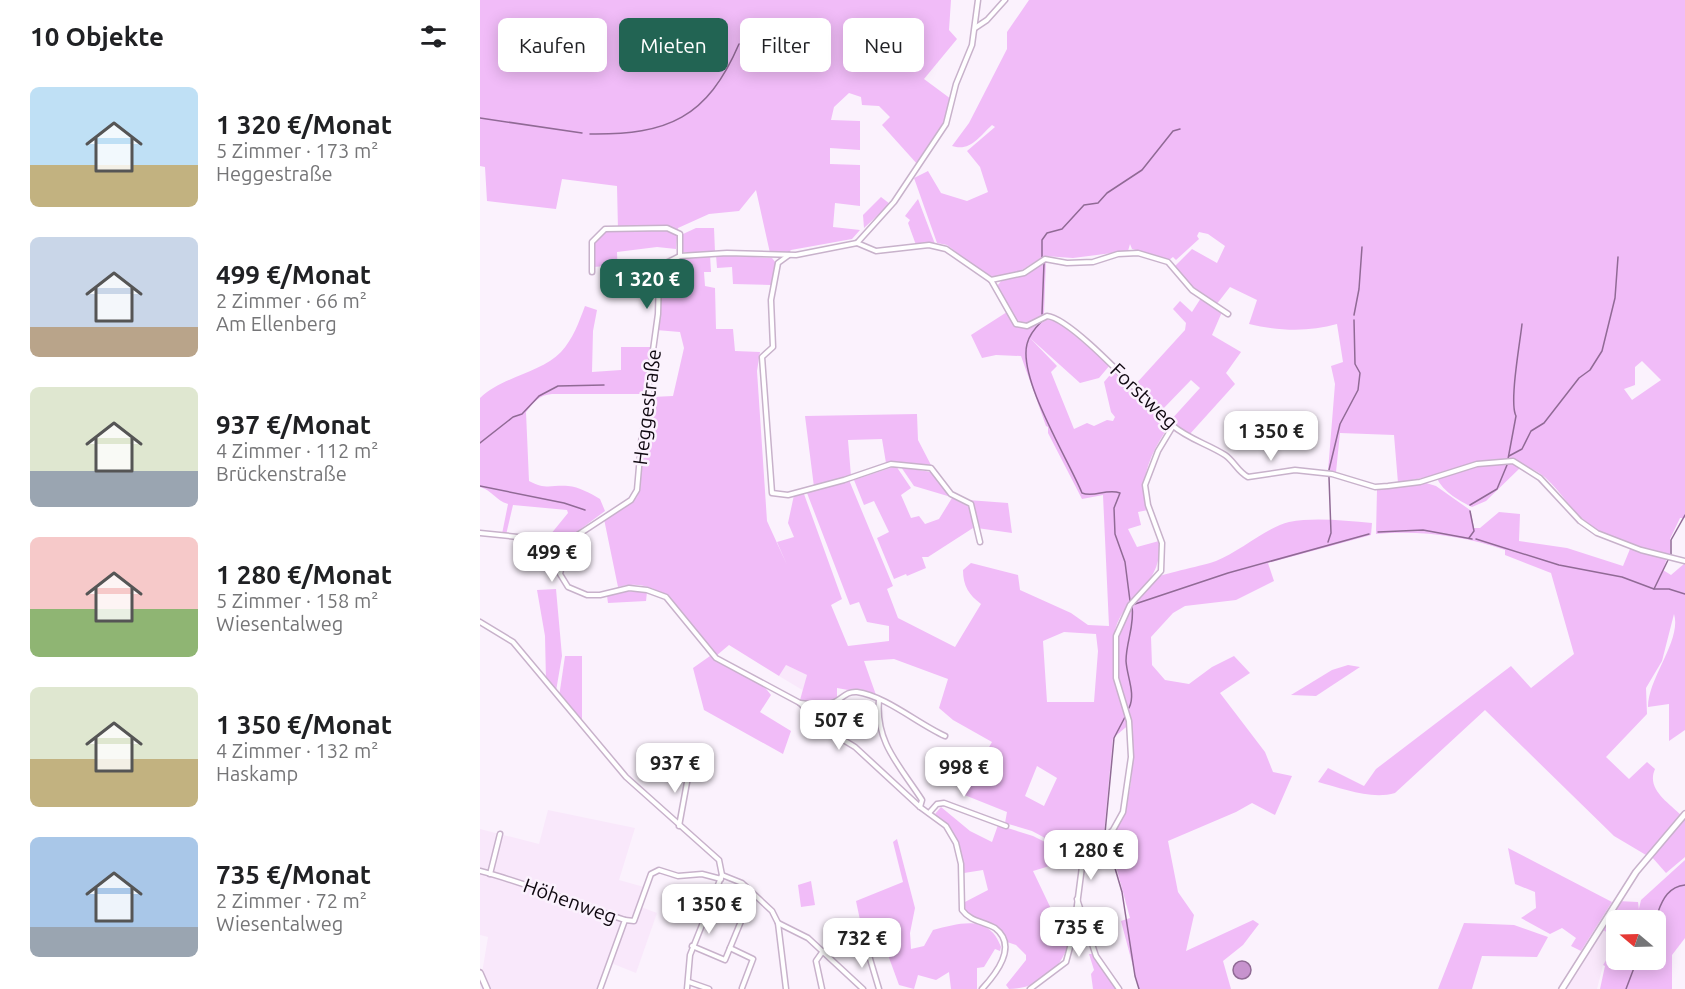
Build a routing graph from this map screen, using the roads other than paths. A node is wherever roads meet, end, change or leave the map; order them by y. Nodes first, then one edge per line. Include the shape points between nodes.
1 (978, 0) edge
2 (1005, 0) edge
3 (975, 28) junction
4 (857, 243) junction
5 (789, 255) junction
6 (680, 256) junction
7 (772, 256) junction
8 (778, 263) junction
9 (591, 272) dead end
10 (991, 280) junction
11 (1228, 314) dead end
12 (1173, 426) junction
13 (480, 533) edge
14 (567, 542) junction
15 (980, 542) dead end
16 (1685, 561) edge
17 (480, 622) edge
18 (879, 700) junction
19 (800, 703) junction
20 (945, 736) dead end
21 (690, 766) dead end
22 (920, 807) junction
23 (929, 813) junction
24 (1685, 814) edge
25 (679, 826) junction
26 (1006, 826) dead end
27 (500, 834) dead end
28 (480, 871) edge
29 (490, 874) junction
30 (721, 877) junction
31 (711, 899) junction
32 (1076, 899) junction
33 (681, 912) dead end
34 (703, 919) junction
35 (625, 920) junction
36 (778, 923) junction
37 (865, 942) dead end
38 (692, 946) junction
39 (730, 948) junction
40 (823, 951) junction
41 (480, 973) edge
42 (689, 982) junction
43 (742, 988) edge
44 (487, 989) edge
45 (600, 989) edge
46 (687, 989) edge
47 (709, 989) edge
48 (786, 989) edge
49 (822, 989) edge
50 (863, 989) edge
51 (879, 989) edge
52 (981, 989) edge
53 (1030, 989) edge
54 (1119, 989) edge
55 (1562, 989) edge

1 - 3 street
2 - 3 street
3 - 4 street via 946,124 894,202
4 - 5 street
4 - 10 street, Forstweg via 876,251 937,245 955,253
5 - 7 street
5 - 8 street
6 - 7 street
6 - 9 street via 680,234 667,228 605,229 592,242
6 - 14 street, Heggestraße via 668,260 660,272 649,379 651,403 640,444 637,490 626,504
7 - 8 street
8 - 15 street via 771,300 773,347 762,357 772,493 789,495 891,464 926,467 935,472 951,494 971,504
10 - 11 street via 1024,273 1045,259 1093,262 1131,252 1168,262 1192,290
10 - 12 street, Forstweg via 1017,324 1027,326 1047,316 1061,321 1115,367
12 - 16 street, Forstweg via 1227,457 1248,477 1295,470 1388,486 1420,482 1477,464 1513,461 1540,478 1580,521 1597,533 1633,548
12 - 32 street via 1145,485 1162,543 1162,564 1155,580 1131,603 1118,627 1115,650 1116,678 1130,721 1128,791 1119,822 1083,859
13 - 14 street
14 - 19 street via 560,574 568,587 590,595 629,588 660,594 676,607 716,658
17 - 25 street via 513,642 626,777
18 - 19 street via 856,692 825,705
18 - 20 street
18 - 22 street via 882,738 922,800
19 - 22 street via 822,727 855,747
21 - 25 street
22 - 23 street
23 - 26 street via 944,803
23 - 52 street via 946,826 956,843 963,882 962,910 970,918 993,927 1003,939 999,971
24 - 55 main road via 1636,872
25 - 30 street via 719,860
27 - 29 street
28 - 29 street, Höhenweg
29 - 35 street, Höhenweg via 535,886 558,898
30 - 31 street
30 - 35 street via 678,876 658,870 651,874 634,921
30 - 36 street via 742,883 772,911
31 - 34 street
31 - 39 street via 744,914
32 - 53 street via 1066,962
32 - 54 street via 1096,956
33 - 34 street
34 - 38 street
35 - 45 street, Höhenweg
36 - 40 street via 808,938
36 - 48 street
37 - 51 street
38 - 39 street via 725,960
38 - 42 street
39 - 43 street via 753,959
40 - 49 street via 816,961
40 - 50 street
41 - 44 main road
42 - 46 street
42 - 47 street

